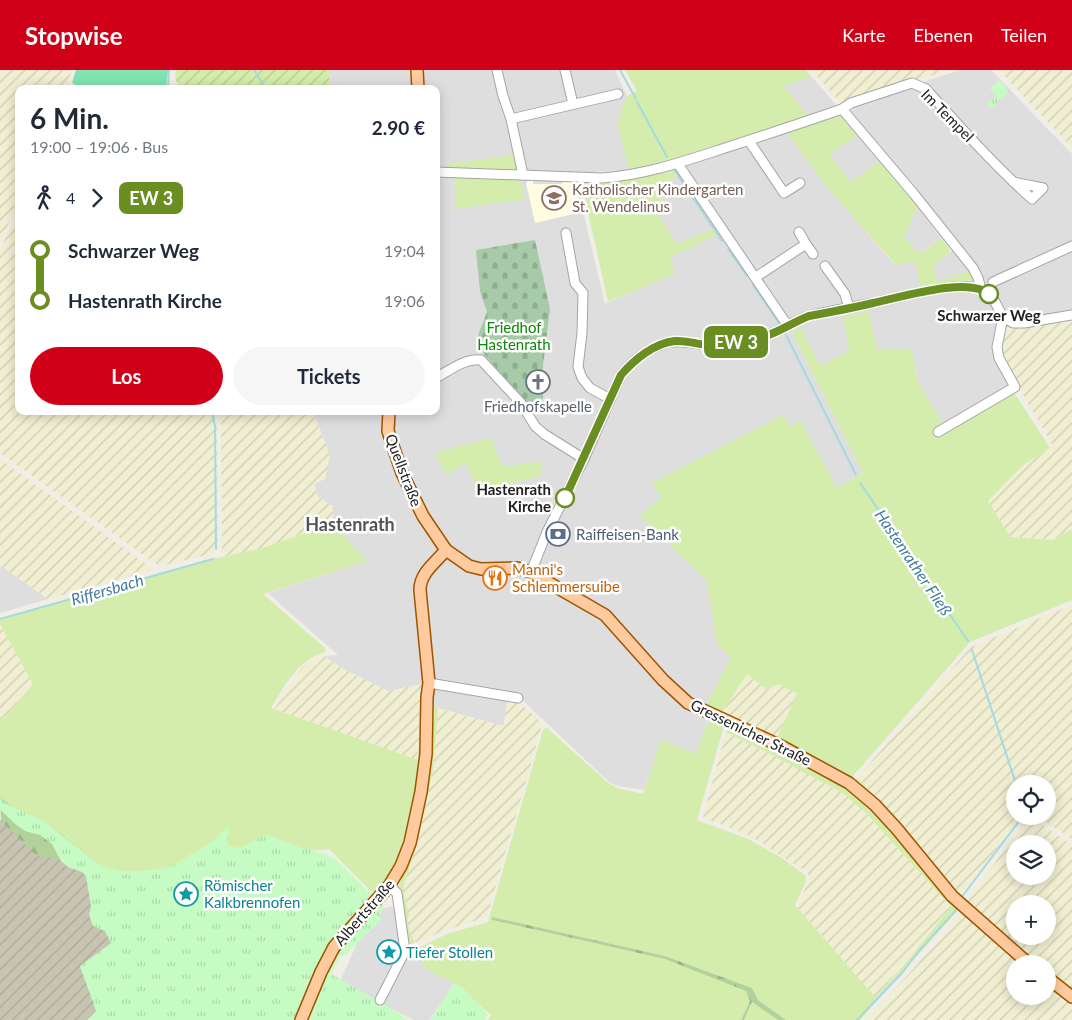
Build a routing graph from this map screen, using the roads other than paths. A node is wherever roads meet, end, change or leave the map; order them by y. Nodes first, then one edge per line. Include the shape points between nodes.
1 (417, 70) edge
2 (497, 70) edge
3 (565, 70) edge
4 (418, 85) edge
5 (618, 94) dead end
6 (573, 104) junction
7 (842, 109) junction
8 (511, 119) junction
9 (749, 141) junction
10 (678, 164) junction
11 (440, 172) edge
12 (523, 175) junction
13 (800, 182) dead end
14 (1013, 182) dead end
15 (799, 232) dead end
16 (566, 233) dead end
17 (806, 244) junction
18 (1072, 246) edge
19 (813, 254) dead end
20 (825, 266) dead end
21 (756, 277) junction
22 (993, 282) dead end
23 (981, 289) junction
24 (849, 308) junction
25 (1072, 315) edge
26 (1003, 317) junction
27 (788, 326) junction
28 (440, 376) edge
29 (610, 399) junction
30 (389, 415) edge
31 (938, 432) dead end
32 (584, 459) junction
33 (446, 550) junction
34 (530, 572) junction
35 (429, 683) junction
36 (518, 698) dead end
37 (390, 886) junction
38 (1019, 955) edge
39 (1056, 985) edge
40 (1072, 998) edge
41 (380, 1000) dead end
42 (301, 1020) edge

1 - 4 main road
2 - 8 street
3 - 6 street
5 - 6 street
6 - 8 street
7 - 9 street, Im Tempel
7 - 14 street, Im Tempel via 912,83 926,89
7 - 23 street via 973,268
8 - 12 street
9 - 10 street, Im Tempel
9 - 13 street via 781,195
10 - 12 street, Im Tempel via 628,176 602,178
10 - 21 street
11 - 12 street, Im Tempel
15 - 17 street
16 - 29 street via 575,283 583,293 578,366 590,388
17 - 19 street
17 - 21 street
18 - 22 street
20 - 24 street via 845,294
21 - 27 street
23 - 24 street via 934,289
23 - 26 street via 989,294
24 - 27 street via 809,316
25 - 26 street via 1024,323 1014,323
26 - 31 street via 997,347 999,358 1014,386
27 - 29 street via 756,339 721,344 666,343 630,364
28 - 32 street via 467,361 481,360 521,403 535,426
29 - 32 street
30 - 33 main road, Quellstraße via 388,431 406,481 423,516
32 - 34 street via 546,532
33 - 34 main road, Gressenicher Straße via 469,566 517,568
33 - 35 main road, Albertstraße via 420,581
34 - 38 main road, Gressenicher Straße via 605,615 688,703 781,746 849,783 875,805 952,896
35 - 36 street
35 - 37 main road, Albertstraße via 421,792 410,843
37 - 41 street via 396,892 406,951
37 - 42 main road, Albertstraße via 334,947
39 - 40 main road

